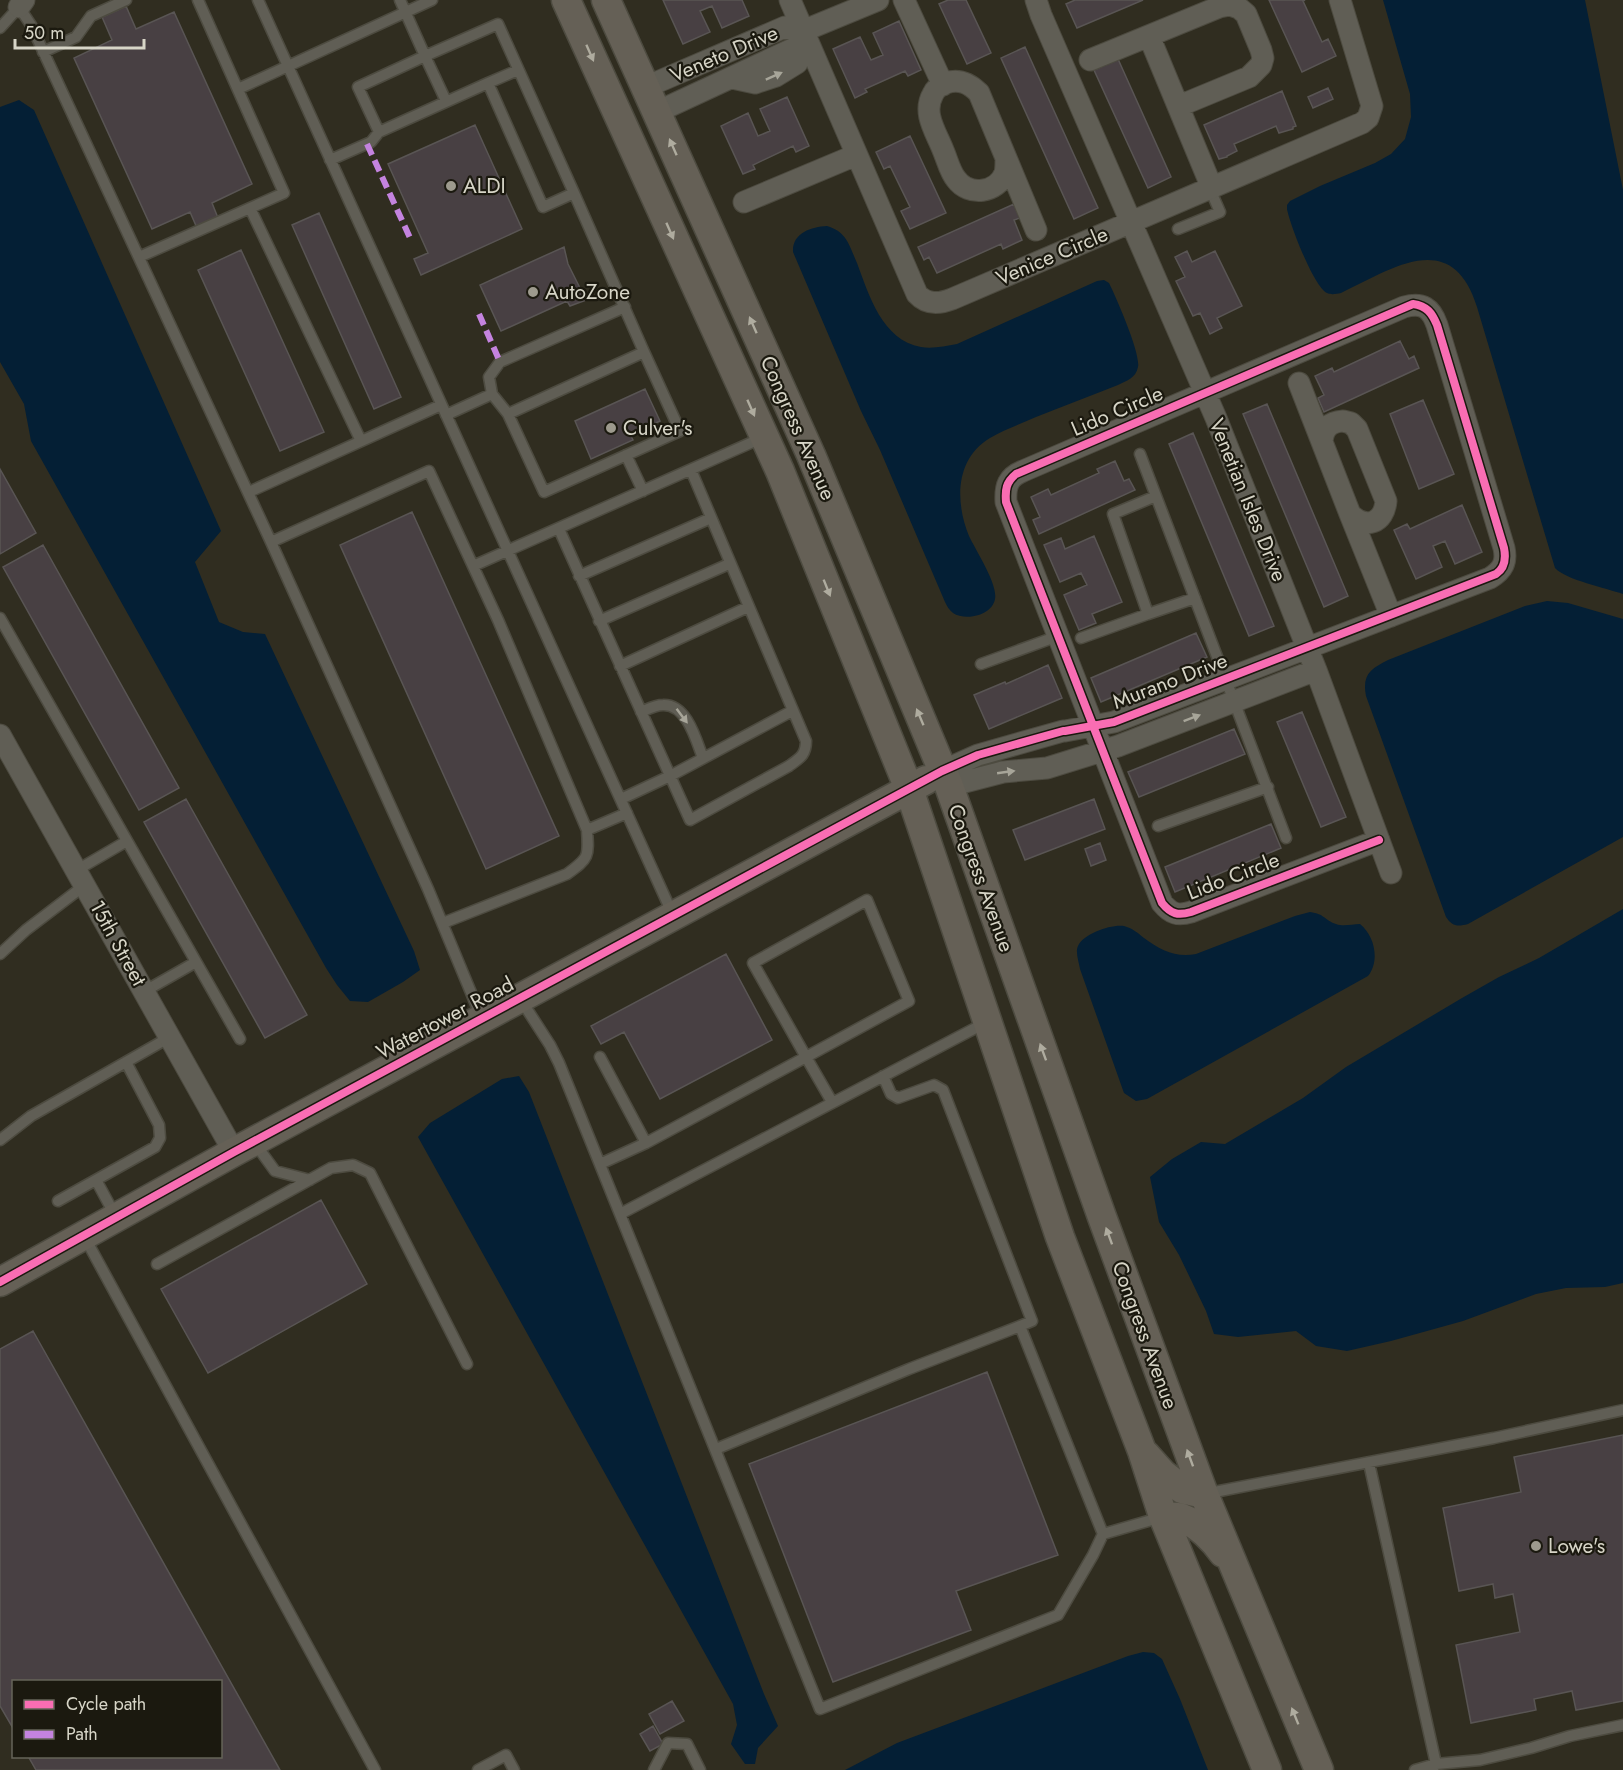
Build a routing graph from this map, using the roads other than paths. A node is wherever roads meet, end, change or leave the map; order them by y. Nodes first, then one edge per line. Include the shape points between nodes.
1 (126, 0) edge
2 (198, 0) edge
3 (258, 0) edge
4 (400, 0) edge
5 (432, 0) edge
6 (566, 0) edge
7 (606, 0) edge
8 (790, 0) edge
9 (878, 0) edge
10 (904, 0) edge
11 (1036, 0) edge
12 (1340, 0) edge
13 (21, 3) edge
14 (405, 12) junction
15 (0, 28) edge
16 (1149, 36) junction
17 (801, 39) junction
18 (43, 52) junction
19 (425, 56) junction
20 (748, 57) junction
21 (1090, 60) dead end
22 (288, 66) junction
23 (518, 70) junction
24 (732, 78) junction
25 (488, 83) junction
26 (943, 85) junction
27 (238, 89) junction
28 (651, 99) junction
29 (446, 101) junction
30 (1179, 106) junction
31 (379, 132) junction
32 (856, 155) junction
33 (1006, 159) junction
34 (330, 160) junction
35 (1211, 188) junction
36 (574, 193) junction
37 (744, 202) dead end
38 (250, 208) junction
39 (1131, 222) junction
40 (1179, 229) dead end
41 (1036, 230) dead end
42 (139, 257) junction
43 (625, 307) junction
44 (644, 352) junction
45 (1299, 383) dead end
46 (1205, 393) junction
47 (492, 394) junction
48 (443, 410) junction
49 (508, 414) junction
50 (764, 437) junction
51 (361, 441) junction
52 (1322, 442) junction
53 (1140, 454) dead end
54 (626, 455) junction
55 (691, 470) junction
56 (643, 491) junction
57 (249, 492) junction
58 (1156, 496) junction
59 (1350, 514) junction
60 (711, 518) junction
61 (559, 529) junction
62 (271, 542) junction
63 (508, 552) junction
64 (729, 564) junction
65 (473, 566) junction
66 (579, 576) junction
67 (1195, 598) junction
68 (748, 607) junction
69 (1148, 614) junction
70 (1391, 616) junction
71 (0, 618) edge
72 (599, 621) junction
73 (1058, 636) junction
74 (1081, 638) dead end
75 (1307, 648) junction
76 (981, 664) dead end
77 (620, 666) junction
78 (1316, 670) junction
79 (1227, 679) junction
80 (1234, 701) junction
81 (792, 711) junction
82 (641, 712) junction
83 (1093, 726) junction
84 (0, 735) edge
85 (1103, 750) junction
86 (703, 758) junction
87 (670, 776) junction
88 (946, 779) junction
89 (1268, 787) junction
90 (909, 789) junction
91 (621, 800) junction
92 (627, 813) junction
93 (1158, 826) dead end
94 (587, 830) junction
95 (1286, 838) dead end
96 (1379, 840) junction
97 (127, 841) junction
98 (1391, 873) dead end
99 (81, 878) junction
100 (673, 916) junction
101 (442, 923) junction
102 (0, 954) edge
103 (196, 962) junction
104 (145, 991) junction
105 (520, 998) junction
106 (482, 1019) junction
107 (987, 1021) junction
108 (170, 1037) junction
109 (240, 1039) dead end
110 (600, 1057) dead end
111 (806, 1057) junction
112 (126, 1062) junction
113 (883, 1076) junction
114 (832, 1102) junction
115 (0, 1140) edge
116 (646, 1143) junction
117 (244, 1147) junction
118 (600, 1164) junction
119 (96, 1180) junction
120 (310, 1180) junction
121 (58, 1202) dead end
122 (620, 1214) junction
123 (116, 1217) junction
124 (84, 1236) junction
125 (157, 1264) dead end
126 (0, 1282) edge
127 (1020, 1326) junction
128 (467, 1364) dead end
129 (1623, 1410) edge
130 (716, 1449) junction
131 (1142, 1451) junction
132 (1369, 1463) junction
133 (1204, 1494) junction
134 (1163, 1516) junction
135 (1102, 1534) junction
136 (1237, 1575) junction
137 (1623, 1725) edge
138 (1434, 1767) edge
139 (375, 1770) edge
140 (478, 1770) edge
141 (514, 1770) edge
142 (654, 1770) edge
143 (700, 1770) edge
144 (1267, 1770) edge
145 (1319, 1770) edge
146 (1415, 1770) edge

1 - 18 lane via 91,16 75,37
2 - 27 lane
3 - 22 lane
4 - 14 lane
5 - 14 lane
6 -> 50 street, Congress Avenue
7 - 28 street, Congress Avenue
8 - 17 street, Venice Circle
9 - 17 street, Veneto Drive
10 - 26 street
11 - 39 street, Venetian Isles Drive
12 - 35 street, Venice Circle via 1372,106 1368,118 1353,128
13 - 15 lane
13 - 18 lane
14 - 19 lane
14 - 22 lane
16 - 21 street
16 - 30 street
16 - 30 street via 1230,5 1245,14 1261,50 1260,65 1249,77
17 - 20 street, Veneto Drive via 785,27
24 -> 17 street, Veneto Drive via 755,83 776,76 797,63
17 - 32 street, Venice Circle
18 - 42 lane
19 - 23 lane via 498,24
19 - 29 lane
19 - 31 lane via 358,87
20 - 24 street, Veneto Drive
20 - 28 street, Veneto Drive
22 - 27 lane
22 - 34 lane
23 - 25 lane
23 - 36 lane
24 - 28 street, Veneto Drive
25 - 29 lane
25 - 36 lane via 543,207
26 - 33 street via 958,81 979,93
26 - 33 street via 929,100 928,113 956,179 976,191 989,189 999,182
27 - 38 lane via 284,193
88 -> 28 street, Congress Avenue via 811,455
29 - 31 lane
30 - 35 street
31 - 34 lane via 371,142
32 - 37 street
32 - 39 street, Venice Circle via 917,294 928,303 952,299
33 - 41 street
34 - 48 lane
35 - 39 street, Venice Circle
35 - 40 lane via 1220,212
36 - 43 lane
38 - 42 lane
38 - 51 lane
39 - 46 street, Venetian Isles Drive
42 - 57 lane
43 - 44 lane
43 - 47 lane via 500,362 489,377
44 - 49 lane
44 - 54 lane via 680,431
45 - 52 street
46 - 70 street, Lido Circle via 1404,307 1420,305 1430,311 1506,557 1500,571 1490,578
46 - 73 street, Lido Circle via 1010,478 1006,502
46 - 75 street, Venetian Isles Drive
47 - 48 lane
47 - 49 lane
48 - 51 lane
48 - 63 lane
49 - 54 lane via 544,492
50 - 55 lane
50 -> 90 street, Congress Avenue
51 - 57 lane
52 - 59 street
52 - 59 street via 1327,426 1333,423 1343,421 1358,429 1386,501 1385,510 1373,522 1356,520
53 - 58 lane
54 - 56 lane
55 - 56 lane
55 - 60 lane
56 - 61 lane
57 - 62 lane
58 - 67 lane
58 - 69 lane via 1113,514
59 - 70 street
60 - 64 lane
60 - 66 lane
61 - 63 lane
61 - 66 lane
62 - 65 lane via 429,471
62 - 101 lane
63 - 65 lane
63 - 91 lane
64 - 68 lane
64 - 72 lane
65 - 94 lane
66 - 72 lane
67 - 69 lane
67 - 79 lane
68 - 77 lane
68 - 81 lane
69 - 74 lane
70 - 75 street, Lido Circle
71 - 97 lane
72 - 77 lane
73 - 76 lane
73 - 83 street, Lido Circle
75 - 78 street, Venetian Isles Drive
75 - 79 street, Murano Drive
77 - 82 lane
78 - 80 street, Murano Drive
78 - 96 street, Venetian Isles Drive
79 - 80 lane
79 - 83 street, Murano Drive via 1114,723
85 -> 80 street, Murano Drive
80 - 89 lane
81 - 86 lane
81 - 87 lane via 806,741 806,751 789,766 690,820
82 -> 86 lane via 665,704 682,712
82 - 87 lane
83 - 85 street, Lido Circle
83 - 88 street, Murano Drive via 978,755
84 - 99 street, 15th Street
88 -> 85 street, Murano Drive via 1047,768
85 - 96 street, Lido Circle via 1162,903 1178,915
86 - 87 lane
87 - 91 lane
88 - 90 street, Murano Drive
133 -> 88 street, Congress Avenue
89 - 93 lane
89 - 95 lane
90 - 100 street, Watertower Road
90 - 107 street, Congress Avenue
91 - 92 lane
92 - 94 lane
92 - 100 lane
94 - 101 lane via 589,850 584,862 567,874
96 - 98 street, Venetian Isles Drive
97 - 99 lane
97 - 103 lane
99 - 102 lane
99 - 104 street, 15th Street
100 - 105 street, Watertower Road
101 - 106 lane
103 - 104 lane
103 - 109 lane
104 - 108 street, 15th Street
105 - 106 street, Watertower Road
105 - 118 lane via 559,1063
106 - 117 street, Watertower Road
107 - 113 lane
107 - 131 street, Congress Avenue via 1060,1237
108 - 112 lane
108 - 117 street, 15th Street
110 - 116 lane
111 - 111 lane via 909,1001 867,900 753,963
111 - 114 lane
111 - 116 lane
112 - 115 lane via 31,1116
112 - 119 lane via 159,1125 160,1138 155,1148
113 - 114 lane
113 - 127 lane via 891,1094 898,1098 934,1085 943,1090 1032,1321
114 - 122 lane
116 - 118 lane
117 - 120 lane via 275,1171
117 - 123 street, Watertower Road
118 - 122 lane
119 - 121 lane
119 - 123 lane
120 - 125 lane
120 - 128 lane via 331,1168 353,1165 370,1173
122 - 130 lane
123 - 124 street, Watertower Road
124 - 126 street, Watertower Road
124 - 139 lane
127 - 130 lane
127 - 135 lane
129 - 132 lane
130 - 135 lane via 820,1709 1058,1614
131 - 133 street via 1180,1487
131 - 134 street, Congress Avenue
132 - 133 lane
132 - 138 lane
133 - 136 street, Congress Avenue
134 - 135 lane
134 - 136 street via 1182,1518 1199,1528 1216,1543
134 - 144 street, Congress Avenue
145 -> 136 street, Congress Avenue
137 - 138 lane via 1480,1760
138 - 146 lane
140 - 141 lane via 506,1755
142 - 143 lane via 668,1743 687,1744

